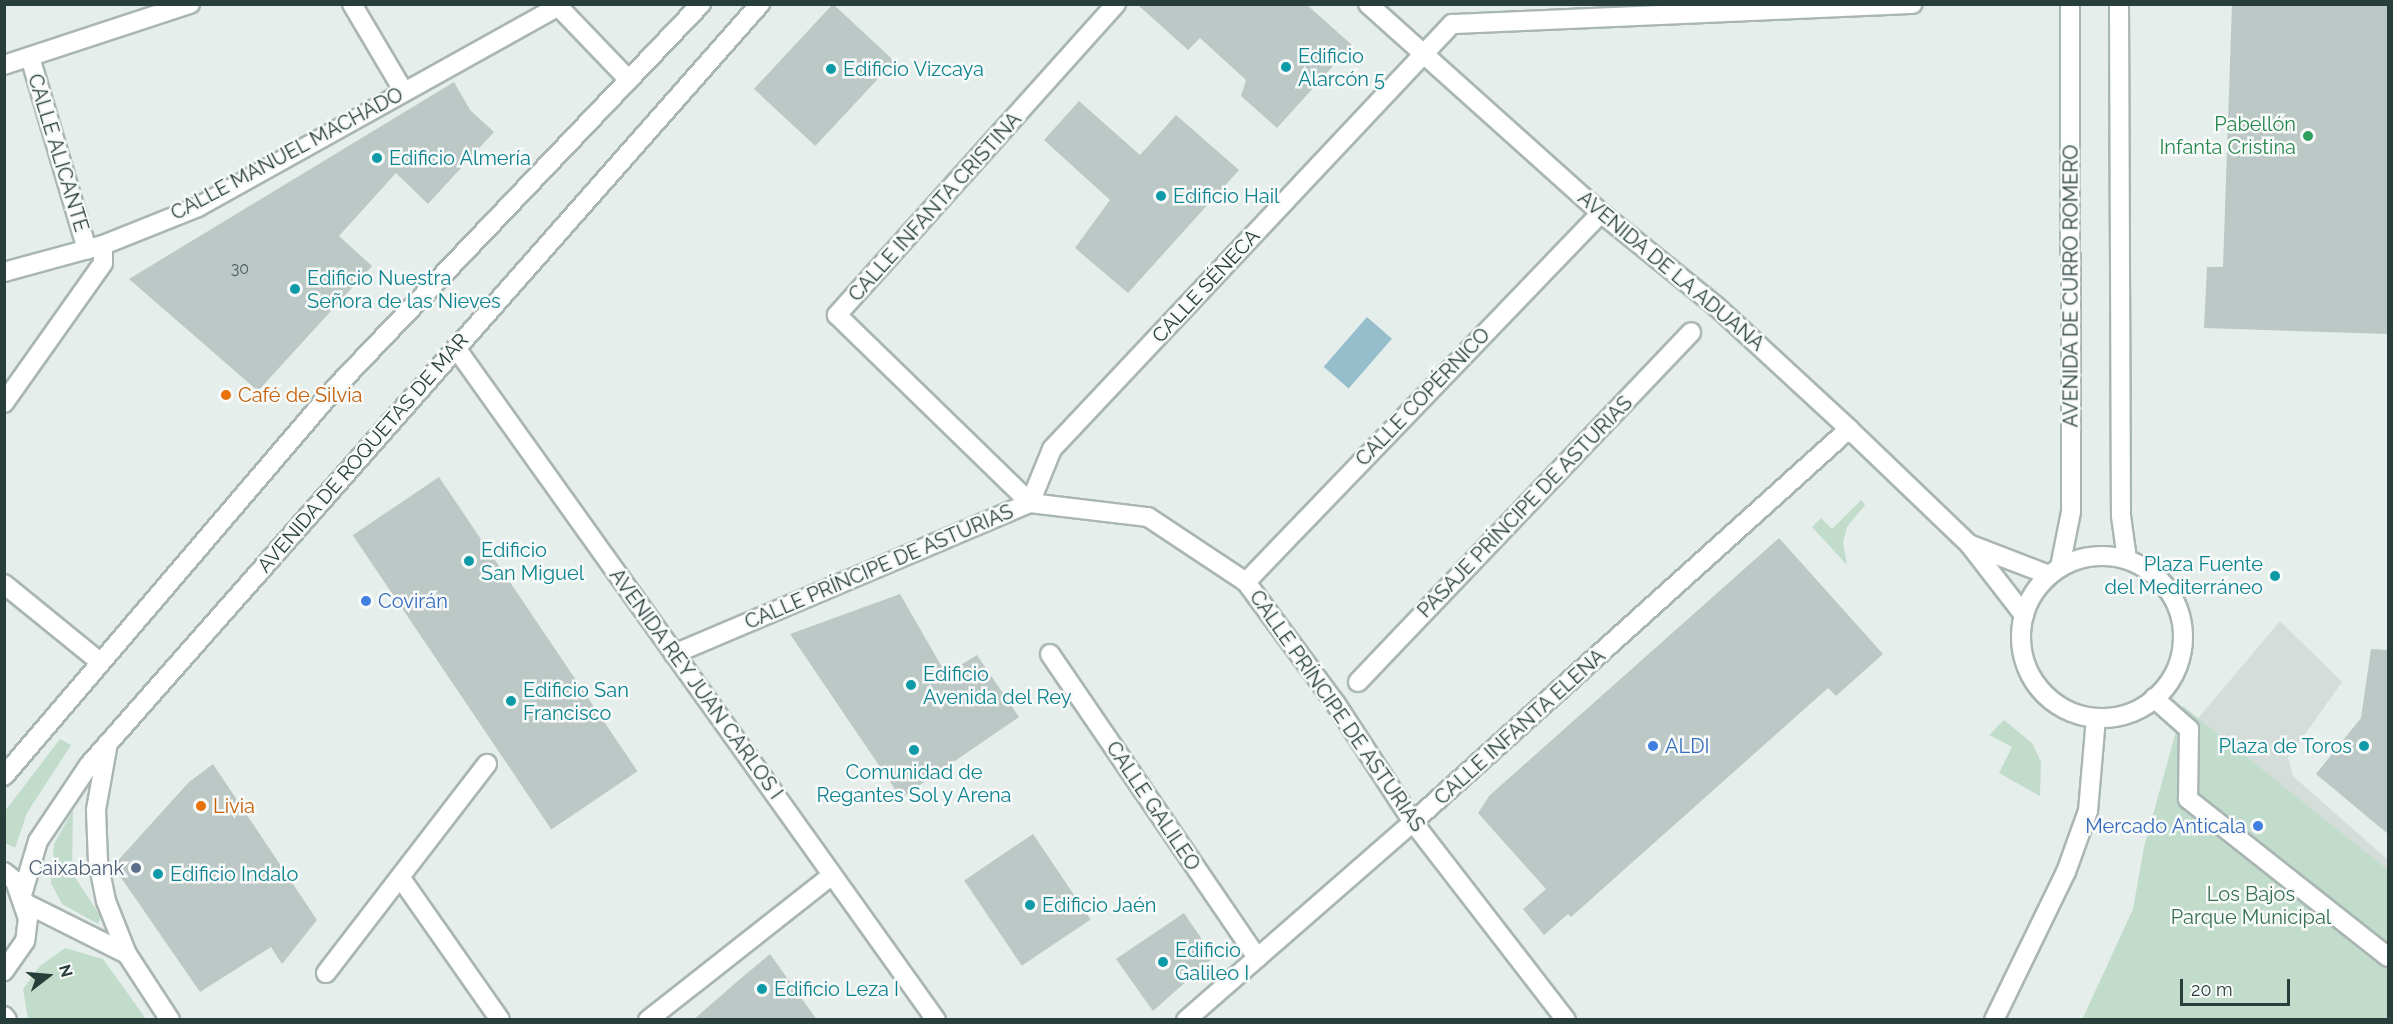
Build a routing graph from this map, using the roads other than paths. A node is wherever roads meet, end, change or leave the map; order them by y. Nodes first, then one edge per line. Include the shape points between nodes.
1 (190, 4) edge
2 (352, 4) edge
3 (701, 4) edge
4 (760, 4) edge
5 (1116, 4) edge
6 (1368, 4) edge
7 (1913, 4) edge
8 (2070, 4) edge
9 (2119, 4) edge
10 (557, 6) edge
11 (1634, 11) edge
12 (1425, 56) junction
13 (30, 57) junction
14 (4, 65) edge
15 (628, 80) junction
16 (404, 92) junction
17 (1601, 213) junction
18 (95, 247) junction
19 (4, 273) edge
20 (1691, 332) dead end
21 (456, 348) junction
22 (4, 403) edge
23 (1849, 429) junction
24 (1030, 503) junction
25 (1969, 544) junction
26 (2127, 560) junction
27 (2054, 571) junction
28 (1246, 582) junction
29 (4, 584) edge
30 (2024, 615) junction
31 (674, 654) junction
32 (1050, 654) dead end
33 (100, 662) junction
34 (1358, 682) dead end
35 (2154, 698) junction
36 (2096, 718) junction
37 (108, 743) junction
38 (487, 764) dead end
39 (4, 776) edge
40 (1413, 822) junction
41 (4, 872) edge
42 (832, 874) junction
43 (400, 877) junction
44 (24, 899) junction
45 (127, 954) junction
46 (2388, 957) edge
47 (1257, 958) junction
48 (4, 971) edge
49 (326, 973) dead end
50 (170, 1020) edge
51 (500, 1020) edge
52 (648, 1020) edge
53 (936, 1020) edge
54 (1186, 1020) edge
55 (1566, 1020) edge
56 (1994, 1020) edge

1 - 13 street
2 - 16 street
3 - 15 street
4 - 21 street, AVENIDA DE ROQUETAS DE MAR
5 - 24 street, CALLE INFANTA CRISTINA via 837,315
6 - 12 street, AVENIDA DE LA ADUANA
7 - 11 street, CALLE SÉNECA
8 - 27 street, AVENIDA DE CURRO ROMERO via 2071,512
9 - 26 street via 2121,516
10 - 15 street
10 - 16 street, CALLE MANUEL MACHADO
11 - 12 street, CALLE SÉNECA via 1452,24
12 - 17 street, AVENIDA DE LA ADUANA
12 - 24 street, CALLE SÉNECA via 1053,449
13 - 14 street
13 - 18 street, CALLE ALICANTE
15 - 33 street via 337,386
16 - 18 street, CALLE MANUEL MACHADO via 198,207
17 - 23 street, AVENIDA DE LA ADUANA via 1717,307
17 - 28 street, CALLE COPÉRNICO
18 - 19 street, CALLE MANUEL MACHADO
18 - 22 street via 103,263
20 - 34 street, PASAJE PRÍNCIPE DE ASTURIAS
21 - 31 street, AVENIDA REY JUAN CARLOS I
21 - 37 street, AVENIDA DE ROQUETAS DE MAR
23 - 25 street, AVENIDA DE LA ADUANA
23 - 40 street, CALLE INFANTA ELENA
24 - 28 street, CALLE PRÍNCIPE DE ASTURIAS via 1148,517
24 - 31 street, CALLE PRÍNCIPE DE ASTURIAS
25 - 27 street, AVENIDA DE LA ADUANA
25 - 30 street, AVENIDA DE LA ADUANA
26 - 27 street via 2093,556
26 - 35 street via 2161,580 2180,615 2181,654 2175,672
27 - 30 street
28 - 40 street, CALLE PRÍNCIPE DE ASTURIAS via 1336,704
29 - 33 street
30 - 36 street via 2022,646 2036,684 2052,701
31 - 42 street, AVENIDA REY JUAN CARLOS I
32 - 47 street, CALLE GALILEO
33 - 39 street
35 - 36 street via 2132,712
35 - 46 street via 2188,729 2188,799
36 - 56 street via 2088,812 2066,872
37 - 44 street, AVENIDA DE ROQUETAS DE MAR via 38,841
37 - 45 street via 96,810 98,861 106,901
38 - 43 street
40 - 47 street, CALLE INFANTA ELENA
40 - 55 street, CALLE PRÍNCIPE DE ASTURIAS
41 - 44 street
42 - 52 street
42 - 53 street, AVENIDA REY JUAN CARLOS I
43 - 49 street
43 - 51 street
44 - 45 street
44 - 48 street, AVENIDA DE ROQUETAS DE MAR via 26,941
45 - 50 street
47 - 54 street, CALLE INFANTA ELENA

